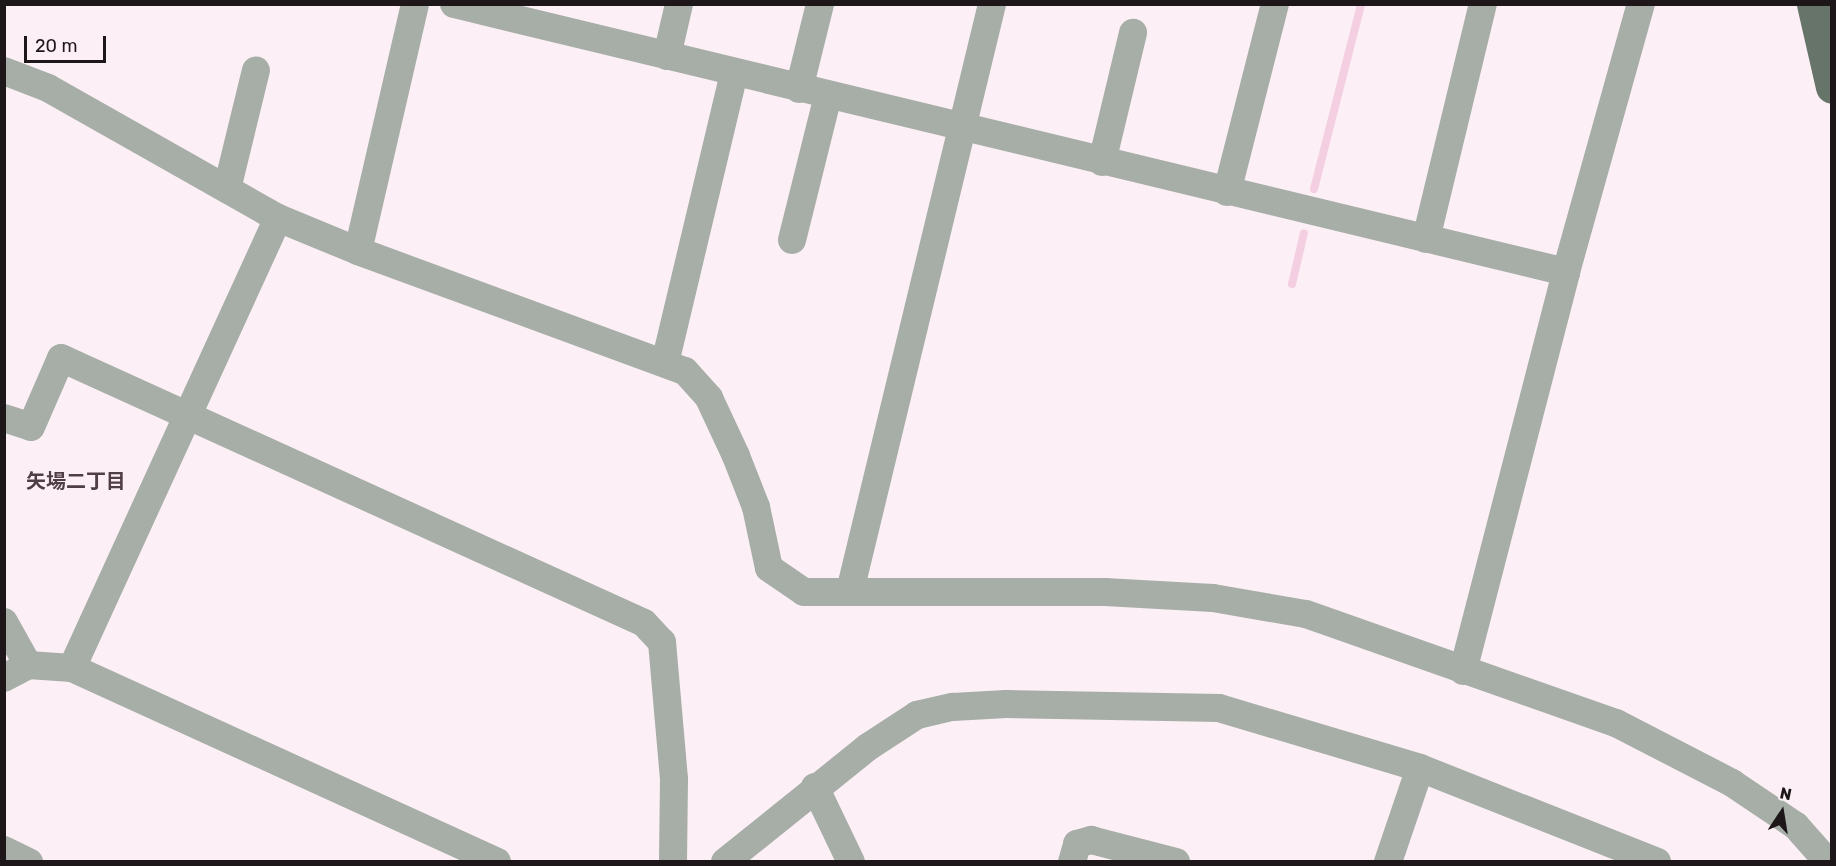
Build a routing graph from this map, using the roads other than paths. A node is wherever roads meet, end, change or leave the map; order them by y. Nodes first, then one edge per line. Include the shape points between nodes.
1 (415, 4) edge
2 (454, 4) edge
3 (679, 4) edge
4 (820, 4) edge
5 (992, 4) edge
6 (1275, 4) edge
7 (1483, 4) edge
8 (1641, 4) edge
9 (1813, 4) edge
10 (1133, 33) dead end
11 (667, 56) junction
12 (256, 70) dead end
13 (4, 71) edge
14 (734, 73) junction
15 (1832, 87) edge
16 (799, 89) junction
17 (828, 96) junction
18 (961, 128) junction
19 (1102, 162) junction
20 (227, 189) junction
21 (1227, 192) junction
22 (278, 218) junction
23 (1426, 238) junction
24 (792, 240) dead end
25 (358, 251) junction
26 (1566, 272) junction
27 (665, 363) junction
28 (189, 417) junction
29 (4, 418) edge
30 (850, 591) junction
31 (4, 622) edge
32 (72, 668) junction
33 (1463, 671) junction
34 (16, 672) edge
35 (1420, 768) junction
36 (815, 787) junction
37 (4, 850) edge
38 (29, 861) edge
39 (496, 861) edge
40 (674, 861) edge
41 (727, 861) edge
42 (851, 861) edge
43 (1071, 861) edge
44 (1176, 861) edge
45 (1388, 861) edge
46 (1657, 861) edge
47 (1828, 861) edge

1 - 25 street
2 - 11 street
3 - 11 street
4 - 16 street
5 - 18 street
6 - 21 street
7 - 23 street
8 - 26 street
9 - 15 main road
10 - 19 street
11 - 14 street
12 - 20 street
13 - 20 street via 48,88
14 - 16 street
14 - 27 street
16 - 17 street
17 - 18 street
17 - 24 street
18 - 19 street
18 - 30 street
19 - 21 street
20 - 22 street
21 - 23 street
22 - 25 street
22 - 28 street
23 - 26 street
25 - 27 street
26 - 33 street
27 - 30 street via 685,371 710,398 756,507 770,568 804,592
28 - 29 street via 61,358 31,427
28 - 32 street
28 - 40 street via 644,623 662,642 674,779
30 - 33 street via 1105,592 1213,598 1306,614
31 - 34 street
32 - 34 street
32 - 39 street
33 - 47 street via 1616,723 1732,783 1796,826
35 - 36 street via 1219,708 1006,704 953,706 917,715
35 - 45 street
35 - 46 street
36 - 41 street
36 - 42 street
37 - 38 street
43 - 44 street via 1077,844 1091,840

